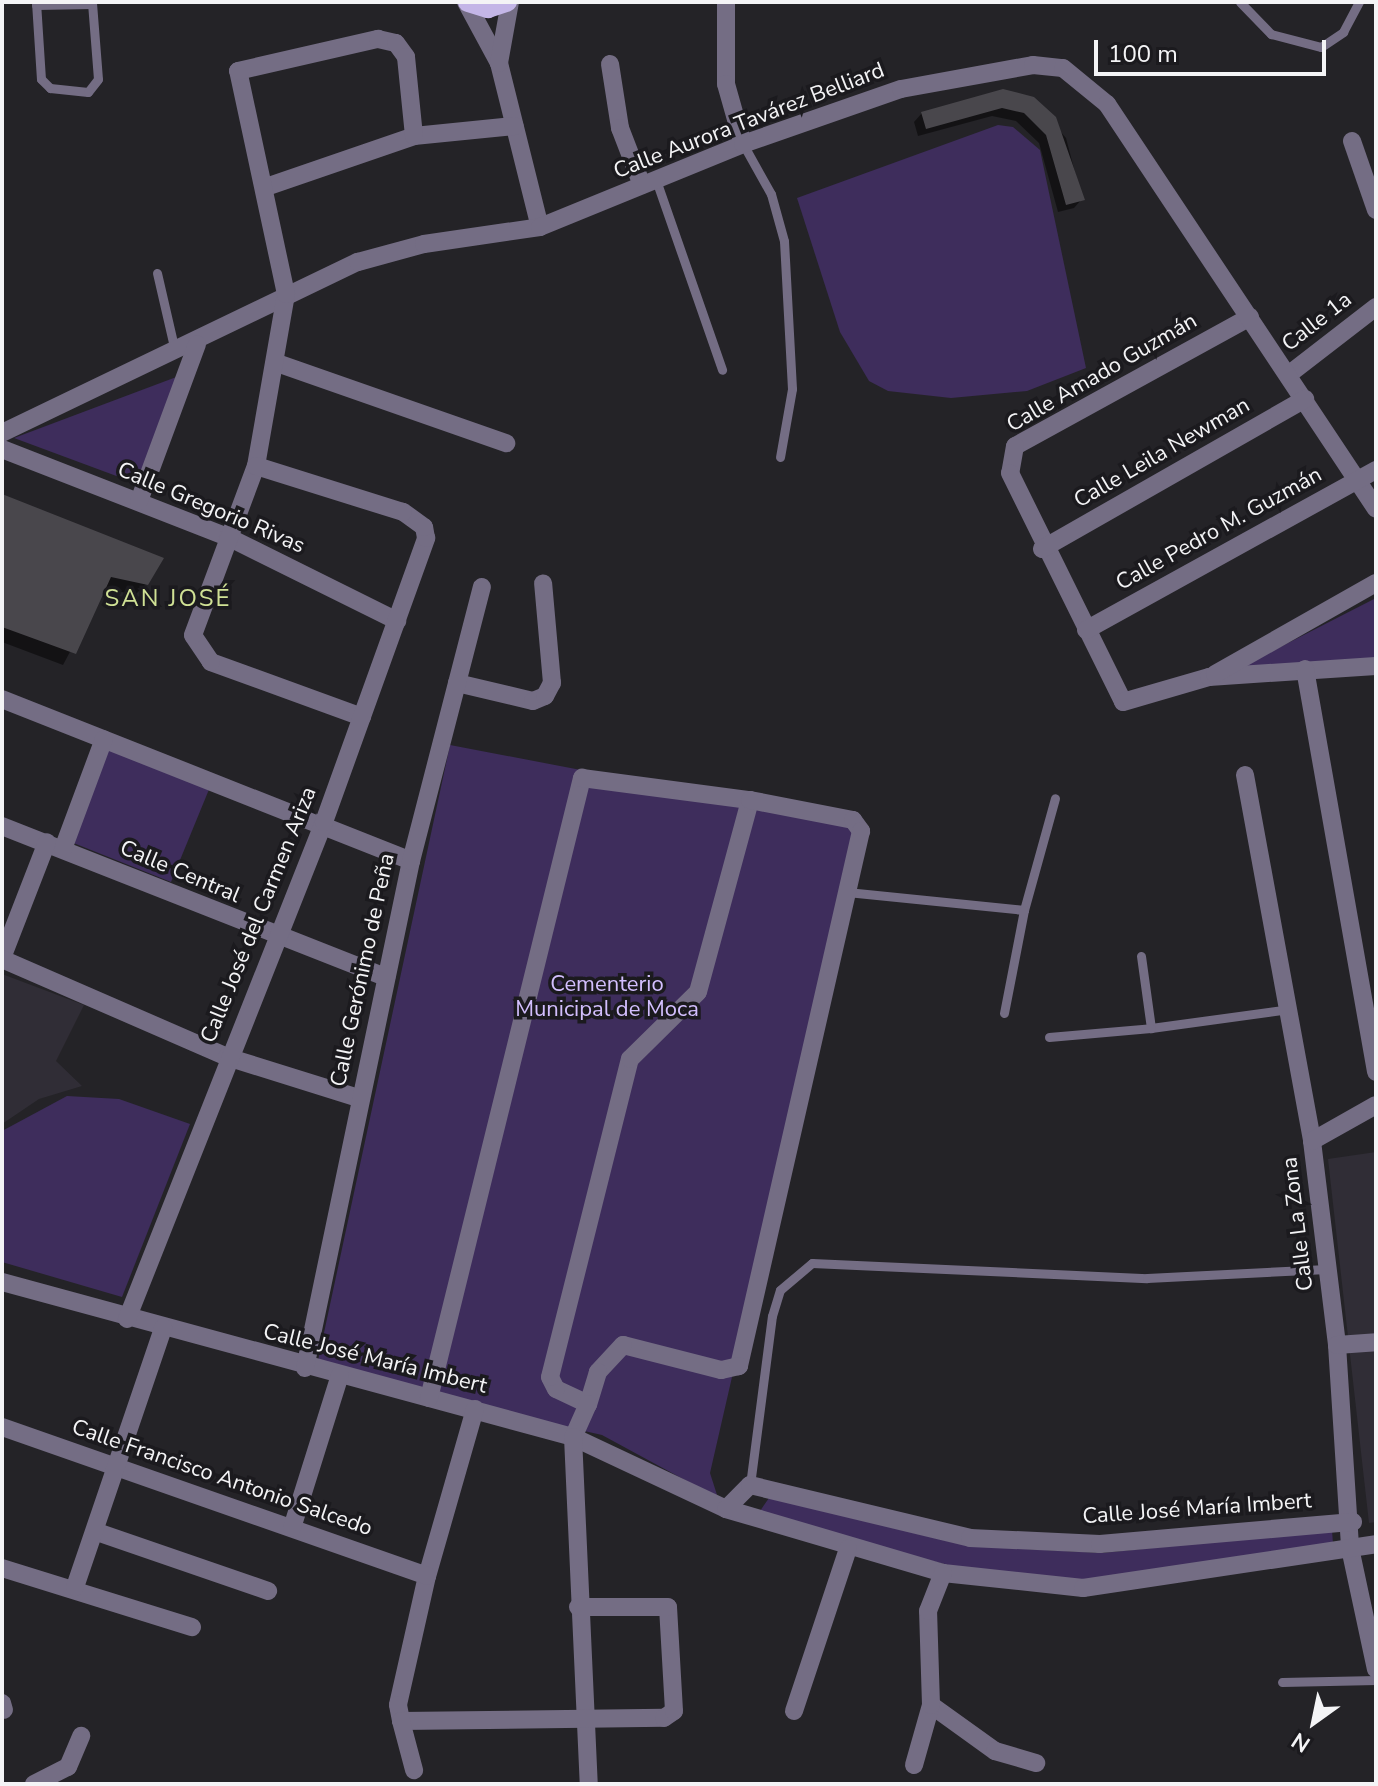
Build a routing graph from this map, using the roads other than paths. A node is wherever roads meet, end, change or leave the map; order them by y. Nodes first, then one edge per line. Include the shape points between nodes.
1 (467, 2) edge
2 (509, 2) edge
3 (726, 2) edge
4 (1240, 2) edge
5 (1359, 2) edge
6 (36, 3) edge
7 (92, 3) edge
8 (499, 63) junction
9 (610, 64) dead end
10 (515, 126) junction
11 (414, 136) junction
12 (1352, 141) dead end
13 (743, 144) junction
14 (649, 182) junction
15 (266, 187) junction
16 (1376, 210) edge
17 (540, 227) junction
18 (157, 273) dead end
19 (286, 294) junction
20 (1376, 307) edge
21 (1250, 317) junction
22 (197, 344) junction
23 (176, 354) junction
24 (277, 363) junction
25 (722, 370) dead end
26 (1288, 375) junction
27 (1305, 399) junction
28 (2, 433) edge
29 (506, 443) dead end
30 (2, 449) edge
31 (780, 457) dead end
32 (256, 466) junction
33 (1376, 470) edge
34 (1355, 481) junction
35 (139, 501) junction
36 (1376, 509) edge
37 (228, 537) junction
38 (1042, 549) junction
39 (543, 583) dead end
40 (1376, 583) edge
41 (482, 587) dead end
42 (397, 621) junction
43 (1086, 630) junction
44 (1376, 666) edge
45 (1305, 669) junction
46 (1209, 677) junction
47 (457, 683) junction
48 (2, 699) edge
49 (362, 717) junction
50 (104, 739) junction
51 (1245, 775) dead end
52 (1055, 798) dead end
53 (750, 800) junction
54 (324, 822) junction
55 (2, 826) edge
56 (55, 846) junction
57 (411, 861) junction
58 (847, 892) junction
59 (1024, 910) junction
60 (276, 938) junction
61 (1141, 956) dead end
62 (2, 958) edge
63 (386, 977) junction
64 (1292, 1009) junction
65 (1004, 1013) dead end
66 (1151, 1028) junction
67 (1049, 1037) dead end
68 (227, 1057) junction
69 (1376, 1072) edge
70 (359, 1098) junction
71 (1376, 1105) edge
72 (1312, 1141) junction
73 (1327, 1269) junction
74 (2, 1282) edge
75 (127, 1319) junction
76 (163, 1328) junction
77 (1376, 1342) edge
78 (1337, 1345) junction
79 (305, 1368) junction
80 (340, 1375) junction
81 (429, 1398) junction
82 (588, 1404) junction
83 (475, 1409) junction
84 (2, 1427) edge
85 (573, 1437) junction
86 (119, 1468) junction
87 (750, 1485) junction
88 (726, 1509) junction
89 (1353, 1522) junction
90 (292, 1528) junction
91 (97, 1532) junction
92 (1376, 1544) edge
93 (1350, 1548) junction
94 (848, 1549) junction
95 (2, 1568) edge
96 (943, 1573) junction
97 (427, 1576) junction
98 (75, 1587) junction
99 (268, 1591) dead end
100 (578, 1607) junction
101 (192, 1627) dead end
102 (1376, 1669) edge
103 (1376, 1680) edge
104 (1282, 1682) dead end
105 (931, 1705) junction
106 (794, 1711) dead end
107 (584, 1719) junction
108 (401, 1721) junction
109 (81, 1736) dead end
110 (1036, 1763) dead end
111 (914, 1765) dead end
112 (414, 1770) dead end
113 (34, 1784) edge
114 (589, 1784) edge

1 - 2 main road via 488,8
1 - 8 street
2 - 8 street
3 - 13 street via 726,84
4 - 5 lane via 1271,34 1321,47 1343,32
6 - 7 lane
6 - 7 lane via 41,79 50,88 88,92 98,79
8 - 10 street
9 - 14 street via 620,128
10 - 11 street
10 - 17 street
11 - 15 street
11 - 15 street via 406,57 396,43 378,39 242,66 235,79
12 - 16 street
13 - 14 street, Calle Aurora Tavárez Belliard
13 - 21 street, Calle Aurora Tavárez Belliard via 901,89 990,68 1063,68 1107,104
13 - 31 lane via 771,194 784,241 792,389
14 - 17 street, Calle Aurora Tavárez Belliard
14 - 25 lane
15 - 19 street
17 - 19 street, Calle Aurora Tavárez Belliard via 390,251
18 - 23 lane
19 - 22 street, Calle Aurora Tavárez Belliard
19 - 24 street
20 - 26 street, Calle 1a
21 - 26 street, Calle Aurora Tavárez Belliard
21 - 38 street, Calle Amado Guzmán via 1015,446 1010,473
22 - 23 street, Calle Aurora Tavárez Belliard
22 - 35 street
23 - 28 street, Calle Aurora Tavárez Belliard
24 - 29 street
24 - 32 street
26 - 27 street, Calle Aurora Tavárez Belliard
27 - 34 street, Calle Aurora Tavárez Belliard
27 - 38 street, Calle Leila Newman
30 - 35 street, Calle Gregorio Rivas
32 - 37 street
32 - 42 street, Calle José del Carmen Ariza via 403,512 424,527 424,550
33 - 34 street, Calle Pedro M. Guzmán
34 - 36 street, Calle Aurora Tavárez Belliard
34 - 43 street, Calle Pedro M. Guzmán
35 - 37 street, Calle Gregorio Rivas
37 - 42 street, Calle Gregorio Rivas
37 - 49 street via 195,618 197,651
38 - 43 street, Calle Amado Guzmán
39 - 47 street via 552,683 545,696 533,701
40 - 46 street
41 - 47 street, Calle Gerónimo de Peña
42 - 49 street, Calle José del Carmen Ariza
43 - 46 street, Calle Amado Guzmán via 1123,702
44 - 45 street
45 - 46 street
45 - 69 street
47 - 57 street, Calle Gerónimo de Peña
48 - 50 street
49 - 54 street, Calle José del Carmen Ariza
50 - 54 street
50 - 56 street
51 - 64 street, Calle La Zona
52 - 59 lane
53 - 58 street via 853,820 861,831
53 - 81 street via 582,778
53 - 82 street via 698,992 630,1059 550,1377 556,1389
54 - 57 street
54 - 60 street, Calle José del Carmen Ariza
55 - 56 street, Calle Central
56 - 60 street, Calle Central
56 - 62 street
57 - 63 street, Calle Gerónimo de Peña
58 - 59 lane
58 - 82 street via 739,1366 721,1370 623,1345 598,1372
59 - 65 lane
60 - 63 street, Calle Central
60 - 68 street, Calle José del Carmen Ariza
61 - 66 lane
62 - 68 street
63 - 70 street, Calle Gerónimo de Peña
64 - 66 lane
64 - 72 street, Calle La Zona
66 - 67 lane
68 - 70 street
68 - 75 street, Calle José del Carmen Ariza
70 - 79 street, Calle Gerónimo de Peña
71 - 72 street
72 - 73 street, Calle La Zona
73 - 78 street, Calle La Zona
73 - 87 lane via 1147,1278 812,1263 780,1290 772,1316
74 - 75 street, Calle José María Imbert
75 - 76 street, Calle José María Imbert
76 - 79 street, Calle José María Imbert
76 - 86 street
77 - 78 street
78 - 89 street, Calle La Zona
79 - 80 street, Calle José María Imbert
80 - 81 street, Calle José María Imbert
80 - 90 street
81 - 83 street, Calle José María Imbert
82 - 85 street
83 - 85 street, Calle José María Imbert
83 - 97 street
84 - 86 street, Calle Francisco Antonio Salcedo
85 - 88 street, Calle José María Imbert
85 - 100 street
86 - 90 street, Calle Francisco Antonio Salcedo
86 - 91 street
87 - 88 street
87 - 89 street, Calle José María Imbert via 970,1538 1100,1544
88 - 94 street, Calle José María Imbert
89 - 93 street, Calle La Zona
90 - 97 street, Calle Francisco Antonio Salcedo
91 - 98 street
91 - 99 street
92 - 93 street, Calle José María Imbert
93 - 96 street, Calle José María Imbert via 1083,1588
93 - 102 street, Calle La Zona
94 - 96 street, Calle José María Imbert
94 - 106 street
95 - 98 street
96 - 105 street via 928,1611
97 - 108 street via 398,1705
98 - 101 street
100 - 107 street
100 - 107 street via 658,1603 674,1616 674,1711 664,1718
103 - 104 lane
105 - 110 street via 995,1751
105 - 111 street
107 - 108 street
107 - 114 street
108 - 112 street
109 - 113 street via 68,1767

